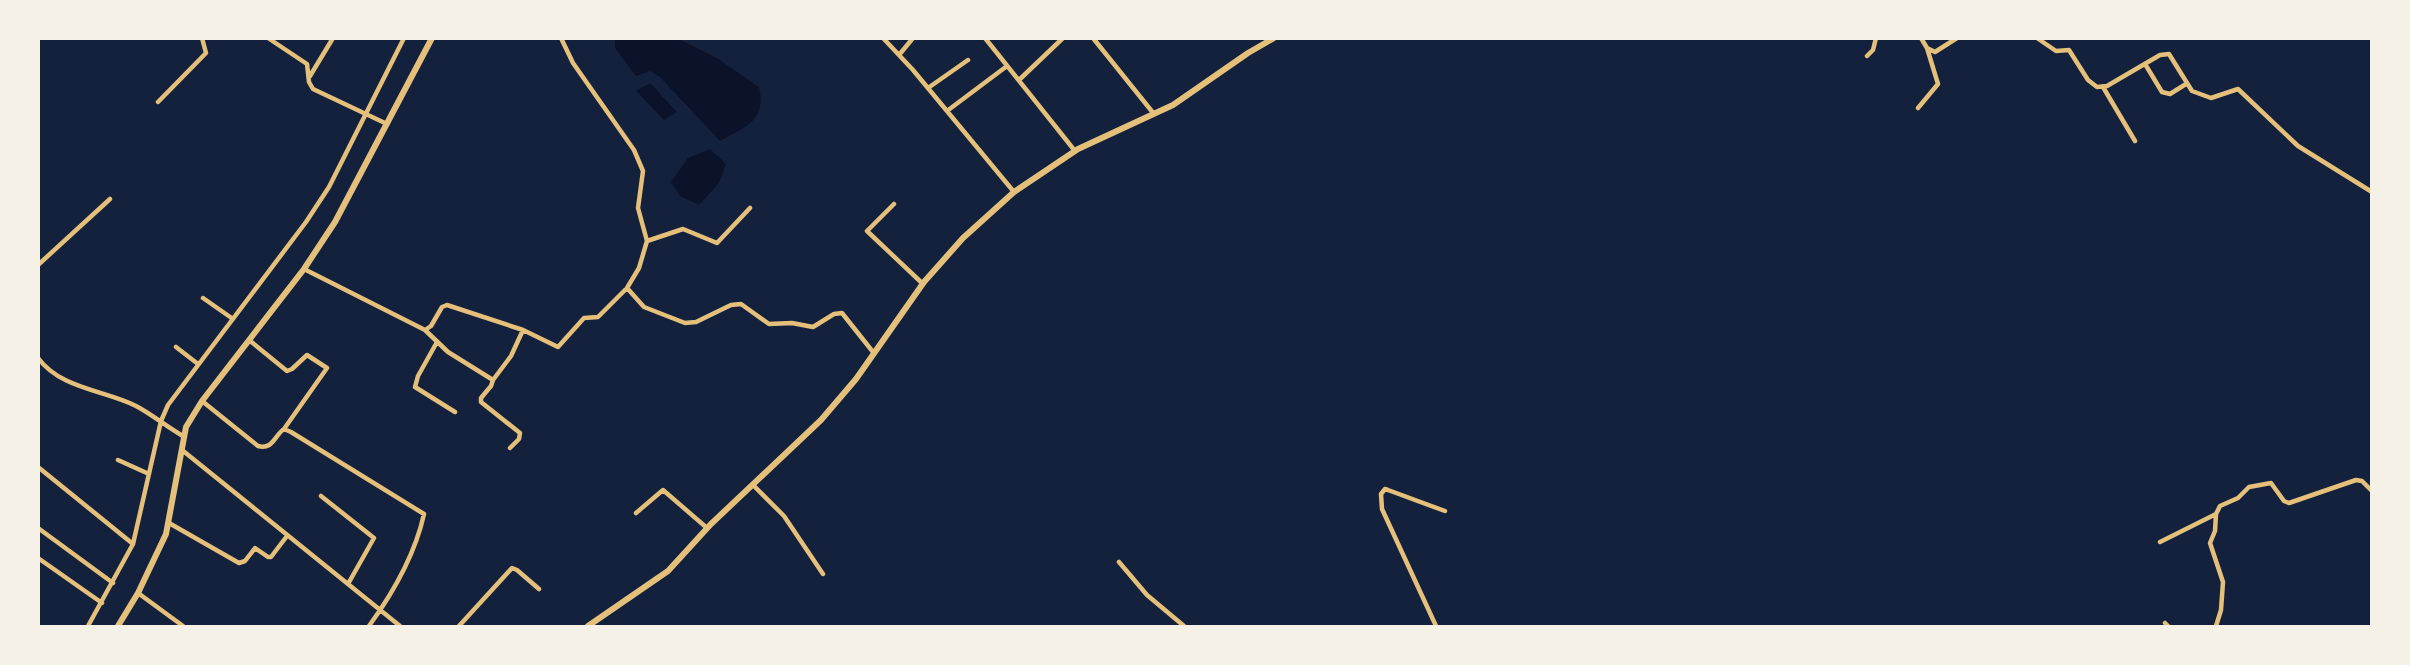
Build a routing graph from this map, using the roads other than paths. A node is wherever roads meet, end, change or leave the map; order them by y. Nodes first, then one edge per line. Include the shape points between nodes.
1 (202, 38) edge
2 (268, 38) edge
3 (333, 38) edge
4 (404, 38) edge
5 (432, 38) edge
6 (561, 38) edge
7 (883, 38) edge
8 (913, 38) edge
9 (985, 38) edge
10 (1063, 38) edge
11 (1093, 38) edge
12 (1274, 38) edge
13 (1875, 38) edge
14 (1921, 38) edge
15 (1957, 38) edge
16 (2036, 38) edge
17 (1262, 41) edge
18 (1927, 48) junction
19 (900, 55) junction
20 (1867, 56) dead end
21 (968, 60) dead end
22 (2145, 64) junction
23 (1007, 66) junction
24 (309, 76) junction
25 (1019, 80) junction
26 (2186, 85) junction
27 (2103, 87) junction
28 (928, 88) junction
29 (158, 102) dead end
30 (1918, 108) dead end
31 (947, 111) junction
32 (1154, 115) junction
33 (368, 116) junction
34 (388, 124) junction
35 (2135, 141) dead end
36 (1075, 151) junction
37 (1014, 192) junction
38 (2371, 192) edge
39 (110, 199) dead end
40 (894, 204) dead end
41 (750, 208) dead end
42 (647, 240) junction
43 (38, 265) edge
44 (304, 269) junction
45 (923, 284) junction
46 (627, 288) junction
47 (203, 298) dead end
48 (233, 319) junction
49 (425, 330) junction
50 (523, 330) junction
51 (249, 340) junction
52 (437, 342) junction
53 (176, 347) dead end
54 (873, 352) junction
55 (38, 358) edge
56 (198, 363) junction
57 (493, 380) junction
58 (202, 401) junction
59 (455, 412) dead end
60 (163, 423) junction
61 (285, 429) junction
62 (183, 436) junction
63 (510, 448) dead end
64 (182, 450) junction
65 (118, 460) dead end
66 (38, 467) edge
67 (149, 474) junction
68 (753, 485) junction
69 (2371, 491) edge
70 (321, 496) dead end
71 (1445, 511) dead end
72 (636, 513) dead end
73 (2216, 514) junction
74 (169, 523) junction
75 (38, 528) edge
76 (707, 528) junction
77 (287, 536) junction
78 (2160, 542) dead end
79 (133, 544) junction
80 (38, 558) edge
81 (1119, 562) dead end
82 (823, 575) dead end
83 (113, 583) junction
84 (348, 584) junction
85 (538, 589) dead end
86 (138, 593) junction
87 (102, 603) junction
88 (380, 611) junction
89 (88, 626) edge
90 (118, 626) edge
91 (183, 626) edge
92 (369, 626) edge
93 (400, 626) edge
94 (459, 626) edge
95 (588, 626) edge
96 (1184, 626) edge
97 (1436, 626) edge
98 (2216, 626) edge

1 - 29 street via 206,53
2 - 24 street via 307,64
3 - 24 street
4 - 33 street
5 - 34 street
6 - 42 street via 640,162 638,208
7 - 19 street
8 - 19 street
9 - 23 street
10 - 25 street
11 - 32 street
12 - 17 street
13 - 20 street
14 - 18 street
15 - 18 street via 1935,52
16 - 27 street via 2056,51 2069,50 2091,84
17 - 32 street via 1189,96
18 - 30 street via 1938,85
19 - 28 street
21 - 28 street
22 - 26 street via 2162,92 2169,94
22 - 26 street via 2169,54
22 - 27 street
23 - 25 street
23 - 31 street
24 - 33 street via 310,86 317,92
25 - 36 street
26 - 38 street via 2211,99 2238,89 2298,146
27 - 35 street
28 - 31 street
31 - 37 street
32 - 36 street
33 - 34 street
33 - 48 street via 321,199
34 - 44 street
36 - 37 street
37 - 45 street via 963,238
39 - 43 street
40 - 45 street via 867,231
41 - 42 street via 716,243 683,229
42 - 46 street via 636,276
44 - 49 street
44 - 51 street
45 - 54 street
46 - 50 street via 596,318 584,318 561,346
46 - 54 street via 644,307 685,323 737,304 772,324 813,327 842,313
47 - 48 street
48 - 56 street
49 - 50 street via 447,305
49 - 52 street
50 - 57 street
51 - 58 street
51 - 61 street via 287,371 307,355 327,368
52 - 57 street
52 - 59 street via 415,387
53 - 56 street
54 - 68 street via 835,405
55 - 60 street via 60,378 115,396
56 - 60 street via 168,405
57 - 63 street via 481,401 520,433
58 - 61 street via 258,446 271,445
58 - 62 street
60 - 62 street
60 - 67 street
61 - 88 street via 424,514 409,558
62 - 64 street
64 - 74 street
64 - 77 street
65 - 67 street
66 - 79 street
67 - 79 street
68 - 76 street
68 - 82 street via 784,516
69 - 73 street via 2356,480 2289,503 2267,482 2249,487
70 - 84 street via 374,538
71 - 97 street via 1388,489 1381,494 1382,509
72 - 76 street via 663,490
73 - 78 street
73 - 98 street via 2210,547 2223,582
74 - 77 street via 239,563 255,548 271,557
74 - 86 street
75 - 83 street
76 - 95 street via 668,571
77 - 84 street
79 - 83 street
80 - 87 street
81 - 96 street via 1147,595
83 - 87 street
84 - 88 street
85 - 94 street via 512,568
86 - 90 street
86 - 91 street
87 - 89 street
88 - 92 street
88 - 93 street

